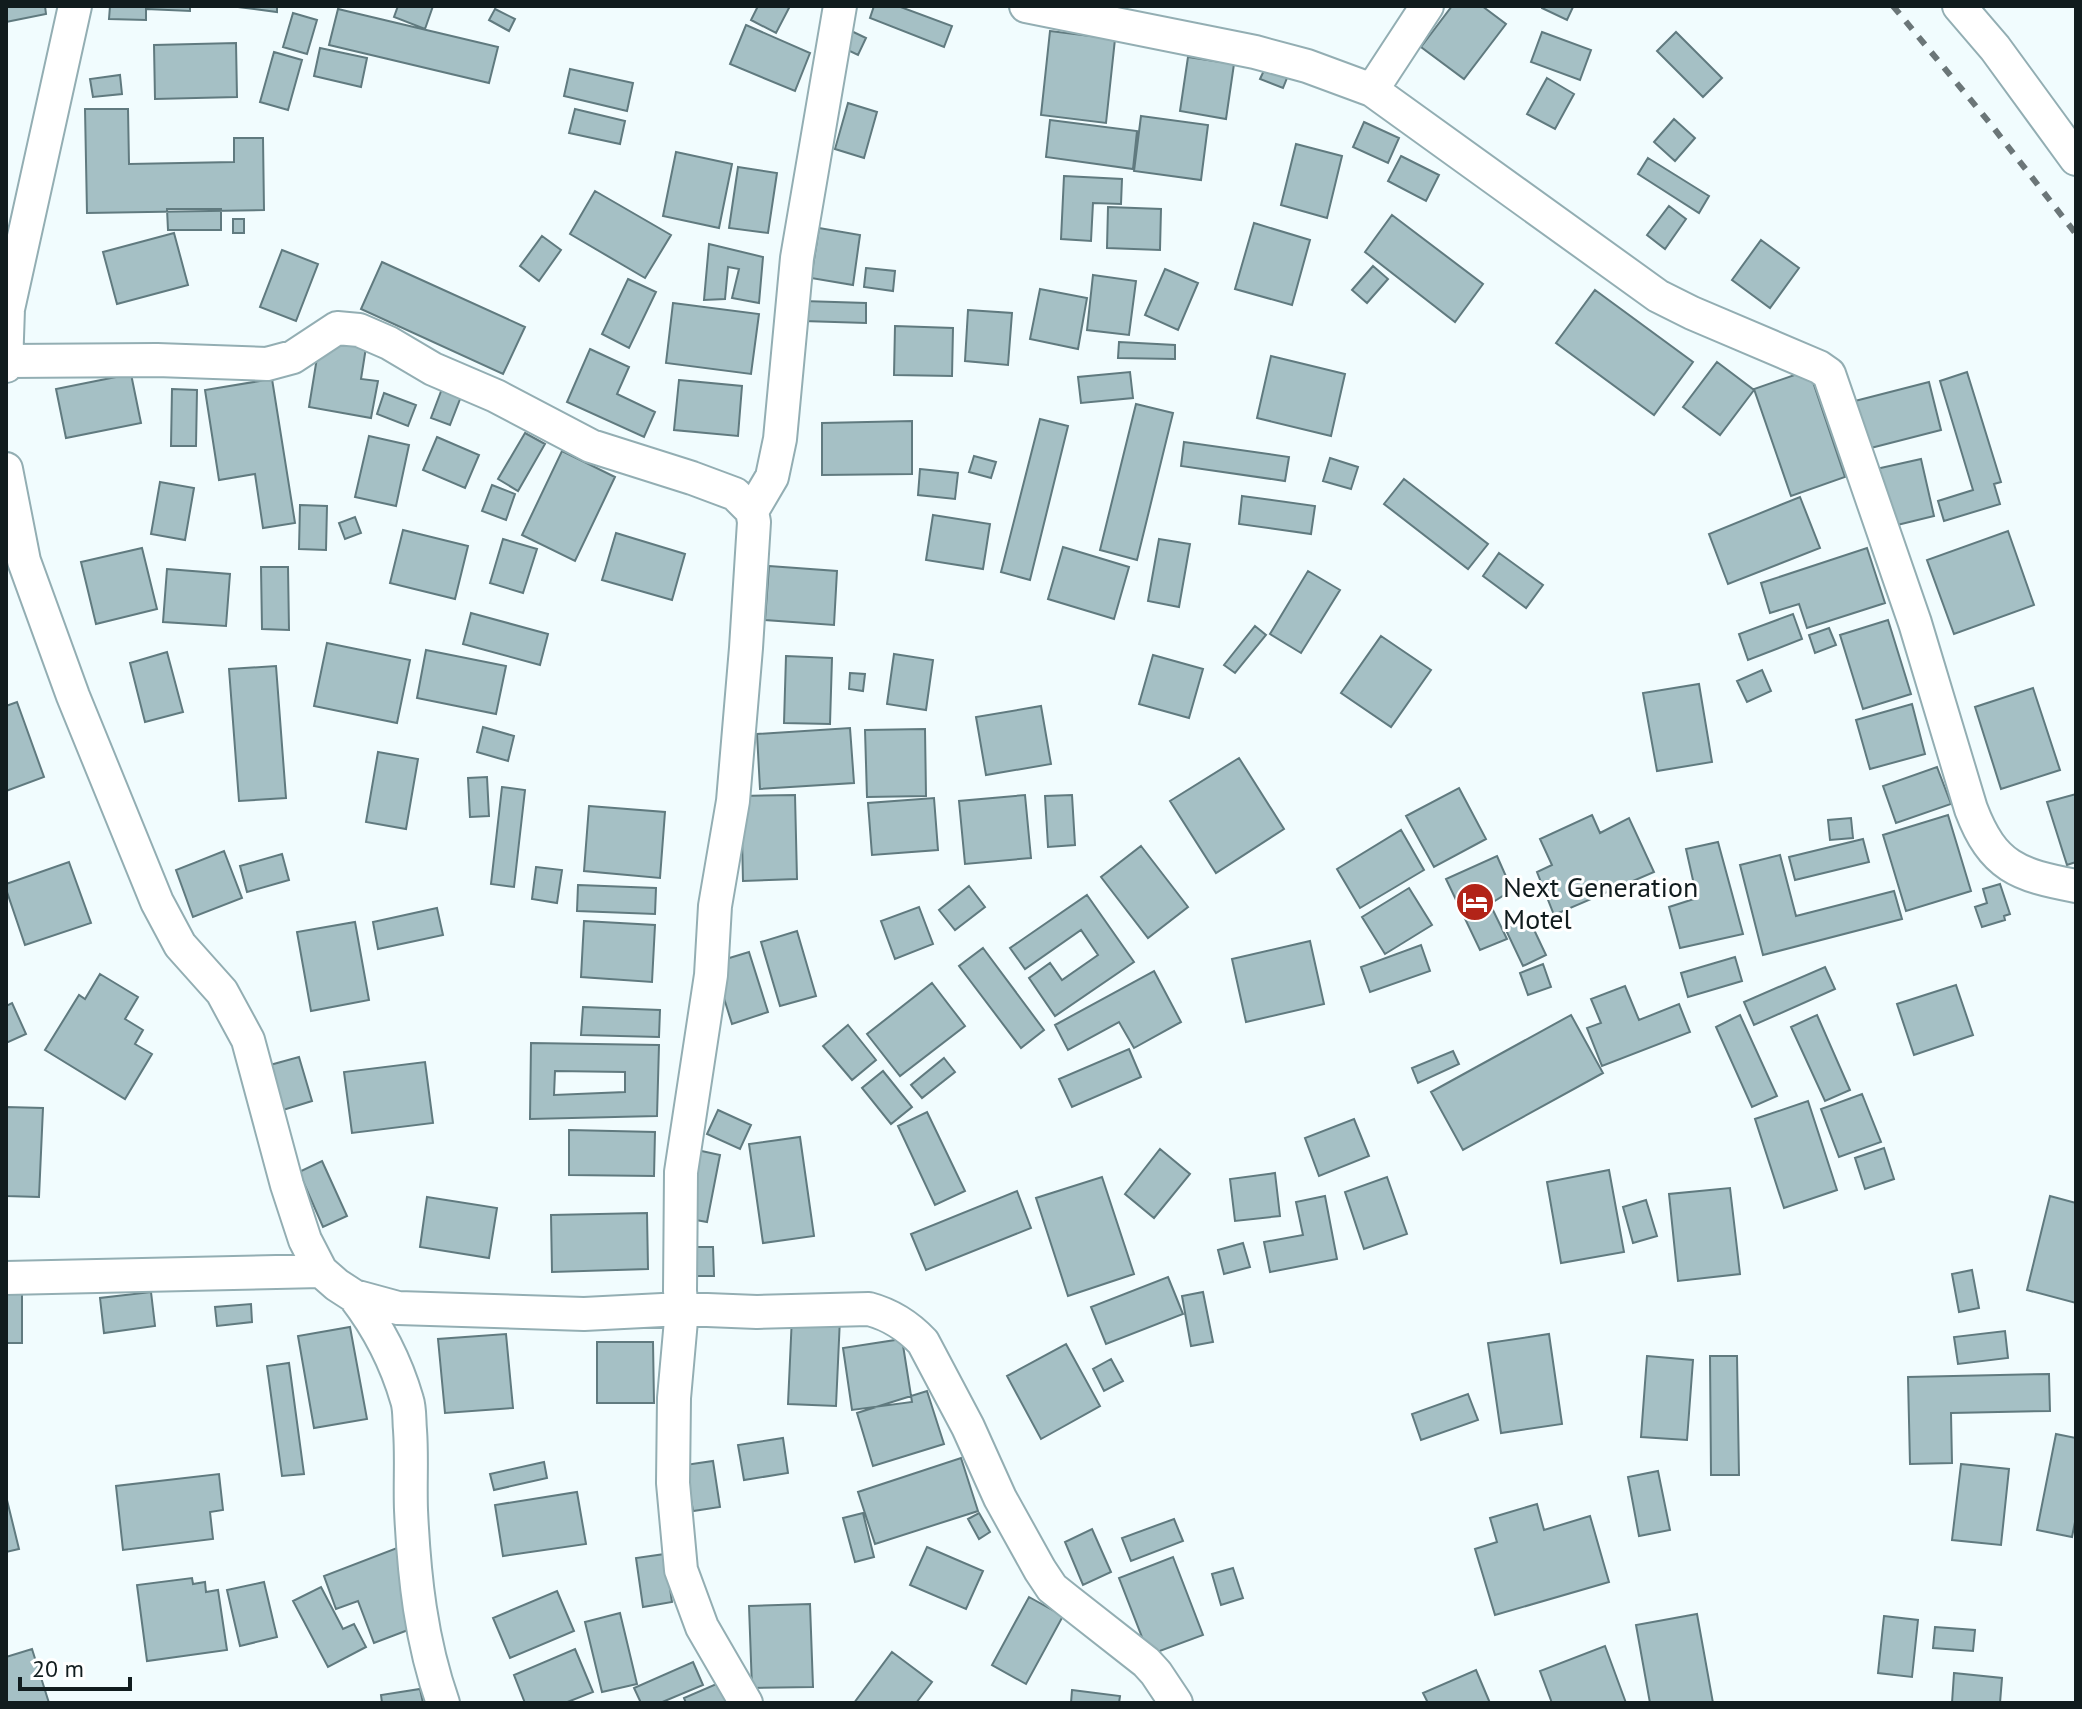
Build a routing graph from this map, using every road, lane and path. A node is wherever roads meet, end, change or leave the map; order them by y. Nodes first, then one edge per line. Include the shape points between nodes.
1 (75, 6) edge
2 (840, 6) edge
3 (1026, 6) edge
4 (1427, 6) edge
5 (1959, 6) edge
6 (1372, 90) junction
7 (2076, 159) edge
8 (7, 364) edge
9 (6, 469) edge
10 (752, 511) junction
11 (2076, 886) edge
12 (321, 1271) junction
13 (6, 1278) edge
14 (354, 1296) junction
15 (682, 1309) junction
16 (443, 1703) edge
17 (746, 1703) edge
18 (1176, 1703) edge

1 - 8 street via 8,309
2 - 10 street via 797,258 780,439 772,477
3 - 6 street via 1255,52
4 - 6 street
5 - 7 street
6 - 11 street via 1658,296 1829,374 1979,829 2003,862
8 - 10 street via 267,364 293,357 337,328 359,330 591,446 735,494
9 - 12 street via 24,561 73,696 157,902 180,945 222,992 248,1040 287,1185
10 - 15 street via 733,801 681,1172
12 - 13 street
12 - 14 street
14 - 15 street via 421,1309 584,1314
14 - 16 street via 391,1355 408,1403 419,1605
15 - 17 street via 673,1483 681,1570 702,1627
15 - 18 street via 869,1309 913,1331 1052,1588 1146,1662

